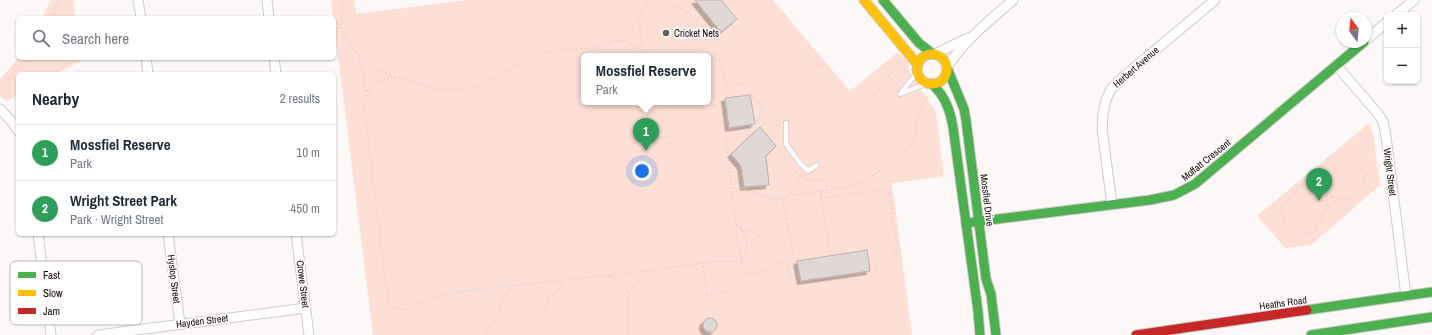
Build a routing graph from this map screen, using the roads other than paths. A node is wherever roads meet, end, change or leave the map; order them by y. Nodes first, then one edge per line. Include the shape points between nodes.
1 (138, 0) edge
2 (266, 0) edge
3 (864, 0) edge
4 (882, 0) edge
5 (1013, 0) edge
6 (1215, 0) edge
7 (1414, 0) edge
8 (1400, 12) edge
9 (140, 16) edge
10 (269, 16) edge
11 (1384, 25) edge
12 (1372, 35) edge
13 (971, 37) junction
14 (1357, 48) edge
15 (934, 54) junction
16 (146, 60) edge
17 (274, 60) edge
18 (1336, 65) junction
19 (917, 68) junction
20 (947, 68) junction
21 (148, 72) edge
22 (276, 72) edge
23 (930, 84) junction
24 (0, 109) edge
25 (786, 122) dead end
26 (16, 127) edge
27 (817, 165) dead end
28 (1112, 205) junction
29 (979, 221) junction
30 (966, 223) junction
31 (38, 236) edge
32 (168, 236) edge
33 (296, 236) edge
34 (41, 261) edge
35 (1432, 292) edge
36 (1406, 296) junction
37 (306, 308) junction
38 (1432, 317) edge
39 (180, 324) junction
40 (50, 325) edge
41 (51, 335) edge
42 (98, 335) edge
43 (309, 335) edge
44 (980, 335) edge
45 (996, 335) edge
46 (1136, 335) edge
47 (1311, 335) edge

1 - 9 street
2 - 10 street
3 - 19 street via 900,42
4 - 15 street via 919,43
5 - 13 street
6 - 28 street, Herbert Avenue via 1111,89 1106,100 1102,128
7 - 8 street
11 - 12 street
13 - 15 street
13 - 20 street via 956,53
14 - 18 street, Moffatt Crescent
15 - 19 street via 923,57
15 - 20 street via 943,58
16 - 21 street
17 - 22 street
18 - 28 street, Moffatt Crescent via 1183,192 1173,196
18 - 36 street, Wright Street via 1383,122
19 - 23 street via 921,79
19 - 23 lane via 900,94
20 - 23 street via 946,75 941,81
20 - 29 street, Mossfiel Drive via 964,110
23 - 30 street via 941,91 952,117
24 - 26 street
25 - 27 lane via 786,144 808,171
28 - 29 street, Moffatt Crescent
29 - 30 street, Moffatt Crescent
29 - 45 street, Mossfiel Drive
30 - 44 street
31 - 34 street
32 - 39 street, Hyslop Street
33 - 37 street, Crowe Street
35 - 36 street, Heaths Road
36 - 46 street, Heaths Road
37 - 39 street, Hayden Street
37 - 43 street, Crowe Street
38 - 47 street
39 - 42 street, Hayden Street
40 - 41 street

